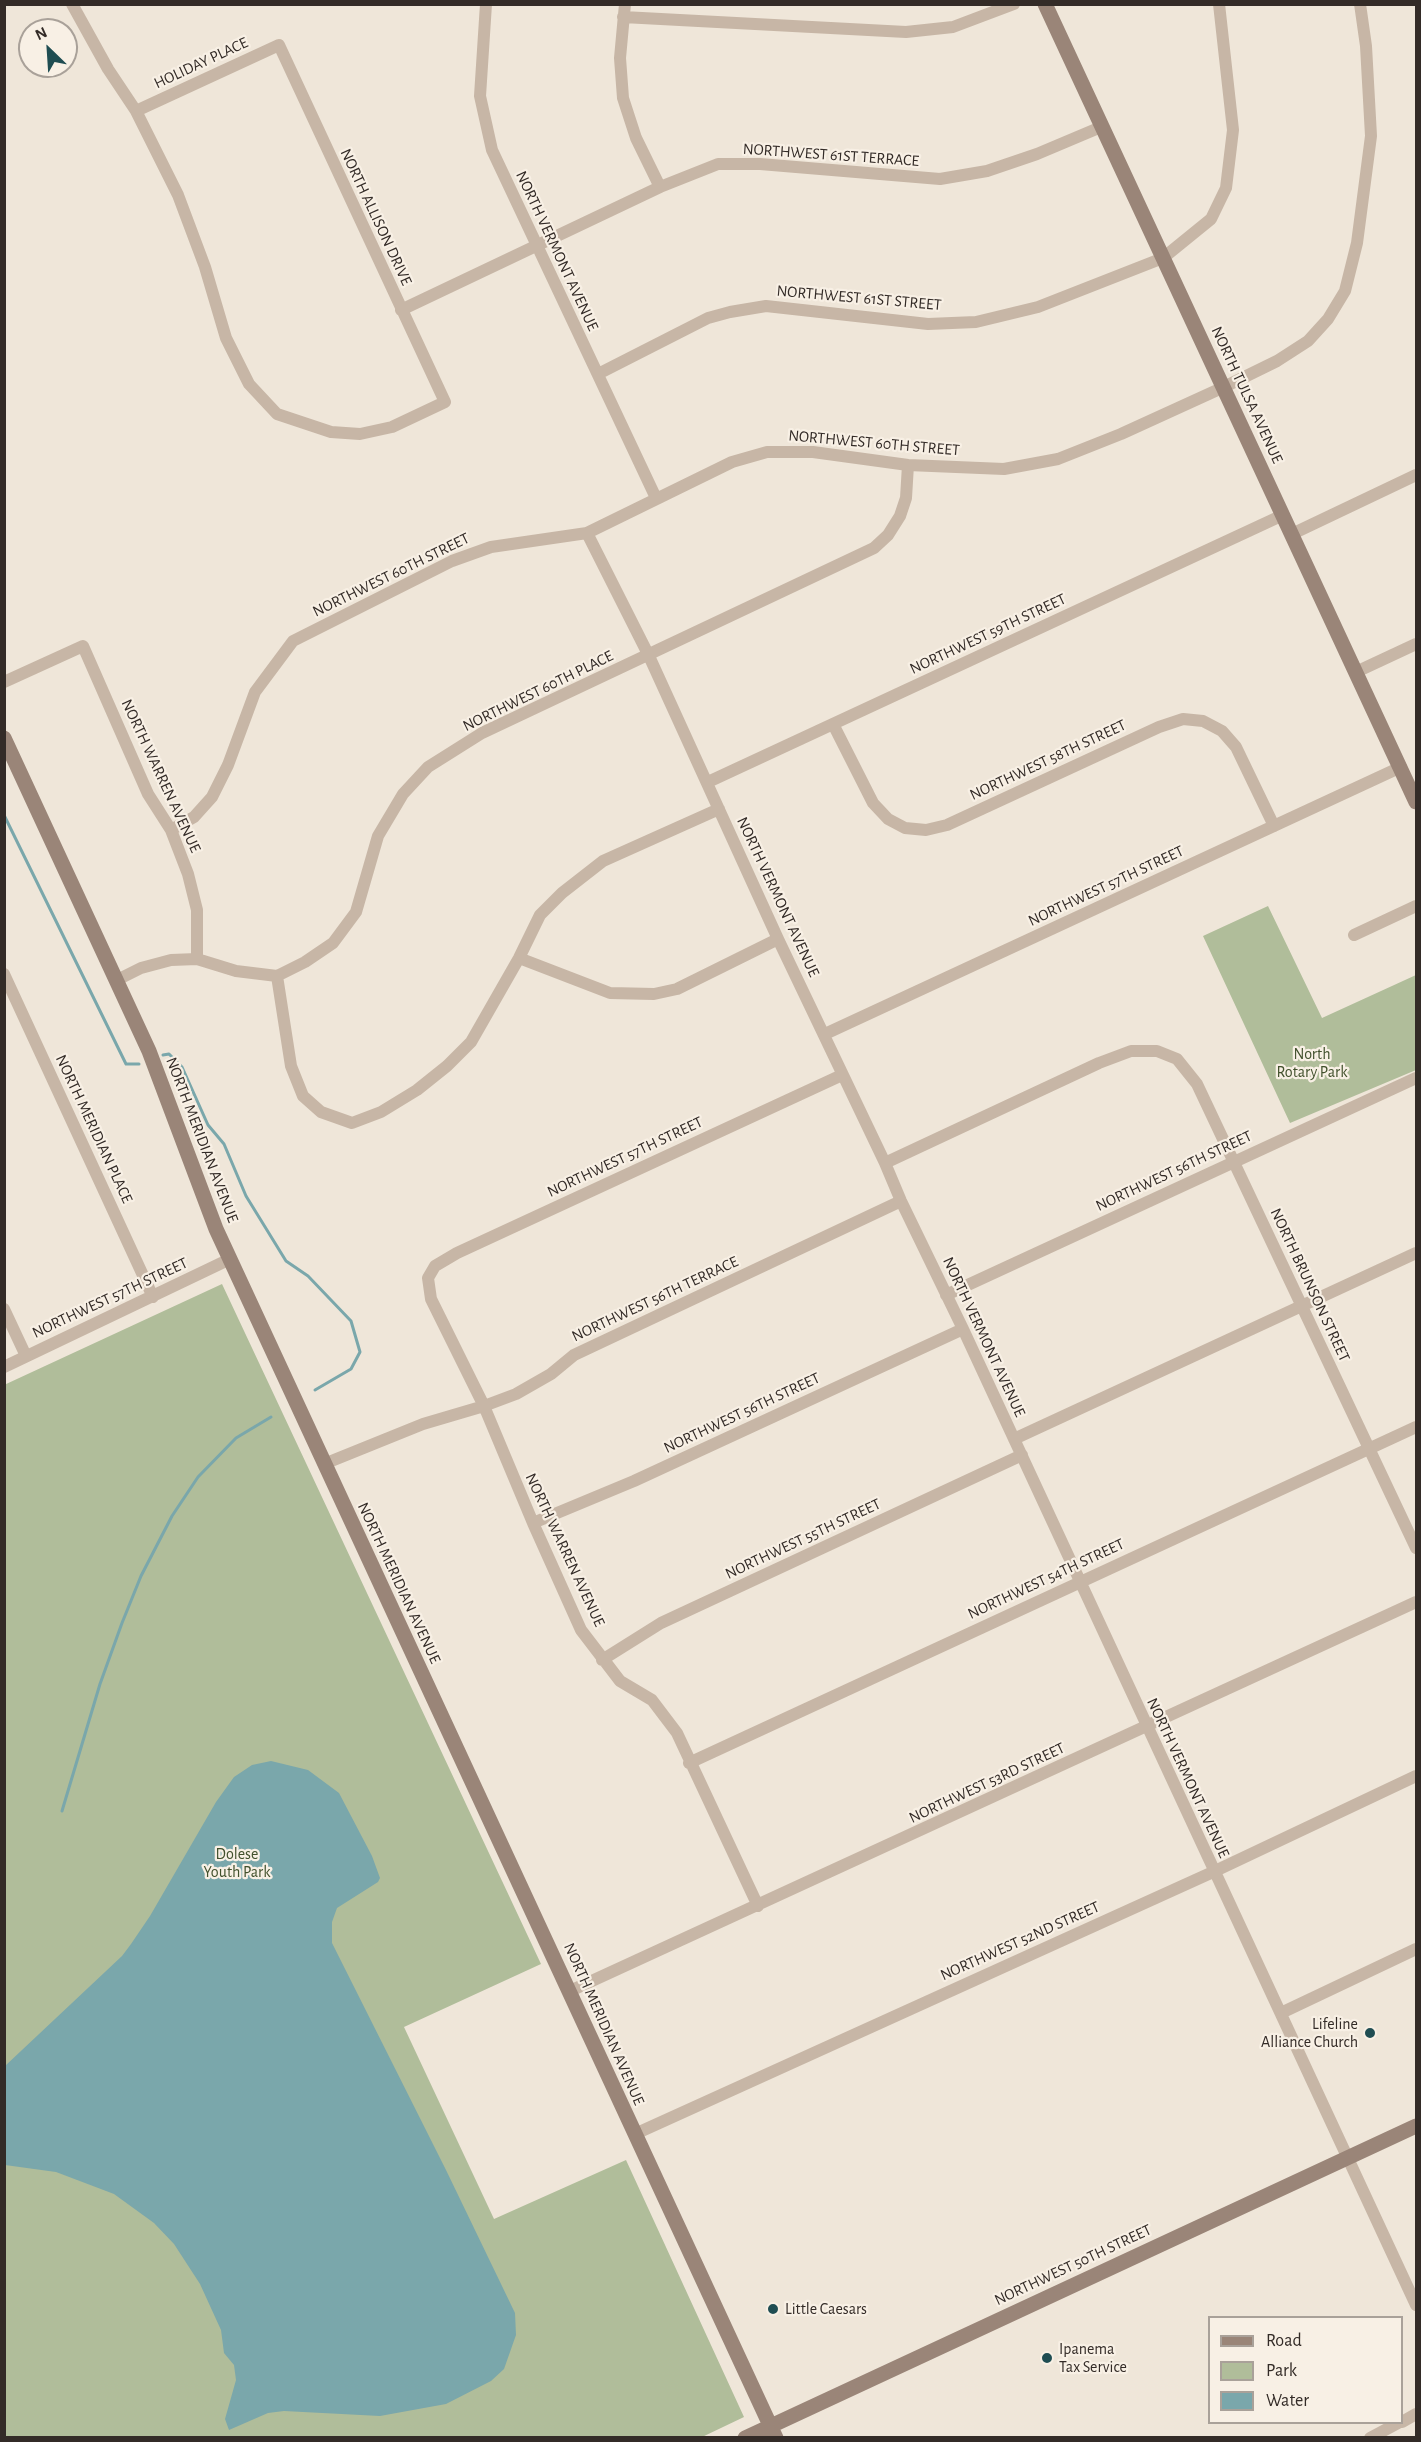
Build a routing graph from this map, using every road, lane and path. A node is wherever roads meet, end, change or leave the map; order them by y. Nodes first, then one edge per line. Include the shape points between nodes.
1 (72, 4) edge
2 (486, 4) edge
3 (1014, 4) edge
4 (1045, 4) edge
5 (1220, 4) edge
6 (1360, 4) edge
7 (625, 10) edge
8 (279, 45) joint
9 (136, 111) junction
10 (1101, 126) junction
11 (660, 188) junction
12 (537, 246) junction
13 (1163, 258) junction
14 (401, 310) junction
15 (598, 374) junction
16 (1224, 387) junction
17 (908, 465) junction
18 (1416, 475) edge
19 (657, 498) junction
20 (1283, 515) junction
21 (587, 533) junction
22 (1292, 534) junction
23 (1416, 644) edge
24 (649, 656) junction
25 (1356, 672) junction
26 (4, 682) edge
27 (833, 724) junction
28 (4, 738) edge
29 (1401, 767) junction
30 (708, 782) junction
31 (1415, 794) edge
32 (719, 809) junction
33 (1274, 826) junction
34 (171, 831) junction
35 (1416, 906) edge
36 (1354, 935) dead end
37 (778, 939) junction
38 (519, 958) junction
39 (197, 959) junction
40 (5, 975) edge
41 (277, 976) junction
42 (117, 980) junction
43 (825, 1035) junction
44 (842, 1075) junction
45 (1416, 1078) edge
46 (1234, 1161) junction
47 (885, 1163) junction
48 (901, 1201) junction
49 (1416, 1253) edge
50 (230, 1259) junction
51 (428, 1278) joint
52 (946, 1295) junction
53 (153, 1297) junction
54 (1302, 1306) junction
55 (4, 1309) edge
56 (963, 1329) junction
57 (26, 1356) junction
58 (4, 1366) edge
59 (484, 1406) junction
60 (1416, 1426) edge
61 (1014, 1439) junction
62 (1368, 1449) junction
63 (1022, 1455) junction
64 (324, 1464) junction
65 (533, 1523) junction
66 (1416, 1548) edge
67 (1080, 1582) junction
68 (1416, 1602) edge
69 (602, 1660) junction
70 (1147, 1727) junction
71 (690, 1762) junction
72 (1416, 1776) edge
73 (1213, 1872) junction
74 (758, 1906) junction
75 (1416, 1949) edge
76 (570, 1991) junction
77 (1281, 2013) junction
78 (1416, 2126) edge
79 (635, 2134) junction
80 (1347, 2157) junction
81 (1416, 2305) edge
82 (1397, 2424) edge
83 (774, 2432) edge
84 (746, 2438) edge
85 (1371, 2438) edge

1 - 9 street
2 - 12 street, NORTH VERMONT AVENUE via 482,107 492,150
3 - 7 street via 953,27 906,32
4 - 10 main road, NORTH TULSA AVENUE
5 - 13 street, NORTHWEST 61ST STREET via 1233,130 1226,188 1211,219
6 - 16 street, NORTHWEST 60TH STREET via 1371,136 1357,243 1345,291 1308,341
7 - 11 street via 620,58 623,98 636,138
8 - 9 street, HOLIDAY PLACE
8 - 14 street, NORTH ALLISON DRIVE
9 - 14 street, NORTH ALLISON DRIVE via 178,195 226,338 249,384 278,414 331,432 360,434 392,427 445,402
10 - 11 street, NORTHWEST 61ST TERRACE via 987,171 940,179 718,164
10 - 13 main road, NORTH TULSA AVENUE
11 - 12 street, NORTHWEST 61ST TERRACE
12 - 14 street, NORTHWEST 61ST TERRACE
12 - 15 street, NORTH VERMONT AVENUE
13 - 15 street, NORTHWEST 61ST STREET via 1038,307 976,322 928,324 766,306 730,312 708,318
13 - 16 main road, NORTH TULSA AVENUE
15 - 19 street, NORTH VERMONT AVENUE
16 - 17 street, NORTHWEST 60TH STREET via 1058,459 1004,469
16 - 20 main road, NORTH TULSA AVENUE
17 - 19 street, NORTHWEST 60TH STREET via 813,452 767,452 732,462
17 - 24 street, NORTHWEST 60TH PLACE via 906,498 900,516 888,536 874,548
18 - 22 street
19 - 21 street, NORTHWEST 60TH STREET
20 - 22 main road, NORTH TULSA AVENUE
20 - 27 street, NORTHWEST 59TH STREET
21 - 24 street, NORTH VERMONT AVENUE
21 - 34 street, NORTHWEST 60TH STREET via 491,547 452,561 293,641 255,692 212,797 194,817
22 - 25 main road, NORTH TULSA AVENUE
23 - 25 street
24 - 30 street, NORTH VERMONT AVENUE
24 - 41 street, NORTHWEST 60TH PLACE via 482,733 428,767 403,794 378,836 356,912 333,943
25 - 29 main road, NORTH TULSA AVENUE
26 - 34 street, NORTH WARREN AVENUE via 82,646 148,794
27 - 30 street, NORTHWEST 59TH STREET
27 - 33 street, NORTHWEST 58TH STREET via 873,803 897,824 926,830 947,825 1159,727 1183,719 1203,721 1222,731 1236,747
28 - 42 main road, NORTH MERIDIAN AVENUE
29 - 31 main road, NORTH TULSA AVENUE
29 - 33 street, NORTHWEST 57TH STREET
30 - 32 street, NORTH VERMONT AVENUE
32 - 37 street, NORTH VERMONT AVENUE
32 - 38 street via 603,861 540,915
33 - 43 street, NORTHWEST 57TH STREET
34 - 39 street, NORTH WARREN AVENUE via 197,910
35 - 36 street
37 - 38 street via 677,989 654,994 610,993
37 - 43 street, NORTH VERMONT AVENUE
38 - 41 street via 471,1041 447,1066 381,1112 352,1123 321,1112 303,1096 291,1066
39 - 41 street
39 - 42 street via 171,960
40 - 53 street, NORTH MERIDIAN PLACE
42 - 50 main road, NORTH MERIDIAN AVENUE via 150,1052
43 - 44 street, NORTH VERMONT AVENUE
44 - 47 street, NORTH VERMONT AVENUE
44 - 51 street, NORTHWEST 57TH STREET via 457,1253 435,1266
45 - 46 street, NORTHWEST 56TH STREET
46 - 47 street, NORTH BRUNSON STREET via 1197,1084 1177,1059 1157,1051 1131,1051
46 - 52 street, NORTHWEST 56TH STREET
46 - 54 street, NORTH BRUNSON STREET
47 - 48 street, NORTH VERMONT AVENUE
48 - 52 street, NORTH VERMONT AVENUE
48 - 59 street, NORTHWEST 56TH TERRACE via 605,1339 516,1394
49 - 54 street
50 - 53 street, NORTHWEST 57TH STREET
50 - 64 main road, NORTH MERIDIAN AVENUE
51 - 59 street, NORTH WARREN AVENUE via 431,1299
52 - 56 street, NORTH VERMONT AVENUE
53 - 57 street, NORTHWEST 57TH STREET
54 - 61 street
54 - 62 street, NORTH BRUNSON STREET
55 - 57 street
56 - 61 street, NORTH VERMONT AVENUE
56 - 65 street, NORTHWEST 56TH STREET via 645,1476
57 - 58 street, NORTHWEST 57TH STREET
59 - 64 street, NORTHWEST 56TH TERRACE via 423,1424
59 - 65 street, NORTH WARREN AVENUE
60 - 62 street, NORTHWEST 54TH STREET
61 - 63 street, NORTH VERMONT AVENUE
62 - 66 street, NORTH BRUNSON STREET
62 - 67 street, NORTHWEST 54TH STREET
63 - 67 street, NORTH VERMONT AVENUE
63 - 69 street, NORTHWEST 55TH STREET via 661,1623
64 - 76 main road, NORTH MERIDIAN AVENUE
65 - 69 street, NORTH WARREN AVENUE via 581,1629
67 - 70 street, NORTH VERMONT AVENUE
67 - 71 street, NORTHWEST 54TH STREET
68 - 70 street, NORTHWEST 53RD STREET
69 - 71 street, NORTH WARREN AVENUE via 620,1681 652,1700 677,1733
70 - 73 street, NORTH VERMONT AVENUE
70 - 74 street, NORTHWEST 53RD STREET
71 - 74 street, NORTH WARREN AVENUE
72 - 73 street, NORTHWEST 52ND STREET
73 - 77 street, NORTH VERMONT AVENUE
73 - 79 street, NORTHWEST 52ND STREET
74 - 76 street, NORTHWEST 53RD STREET
75 - 77 street
76 - 79 main road, NORTH MERIDIAN AVENUE
77 - 80 street, NORTH VERMONT AVENUE
78 - 80 main road, NORTHWEST 50TH STREET
79 - 83 main road, NORTH MERIDIAN AVENUE
80 - 81 street
80 - 83 main road, NORTHWEST 50TH STREET
82 - 85 street
83 - 84 main road, NORTHWEST 50TH STREET

